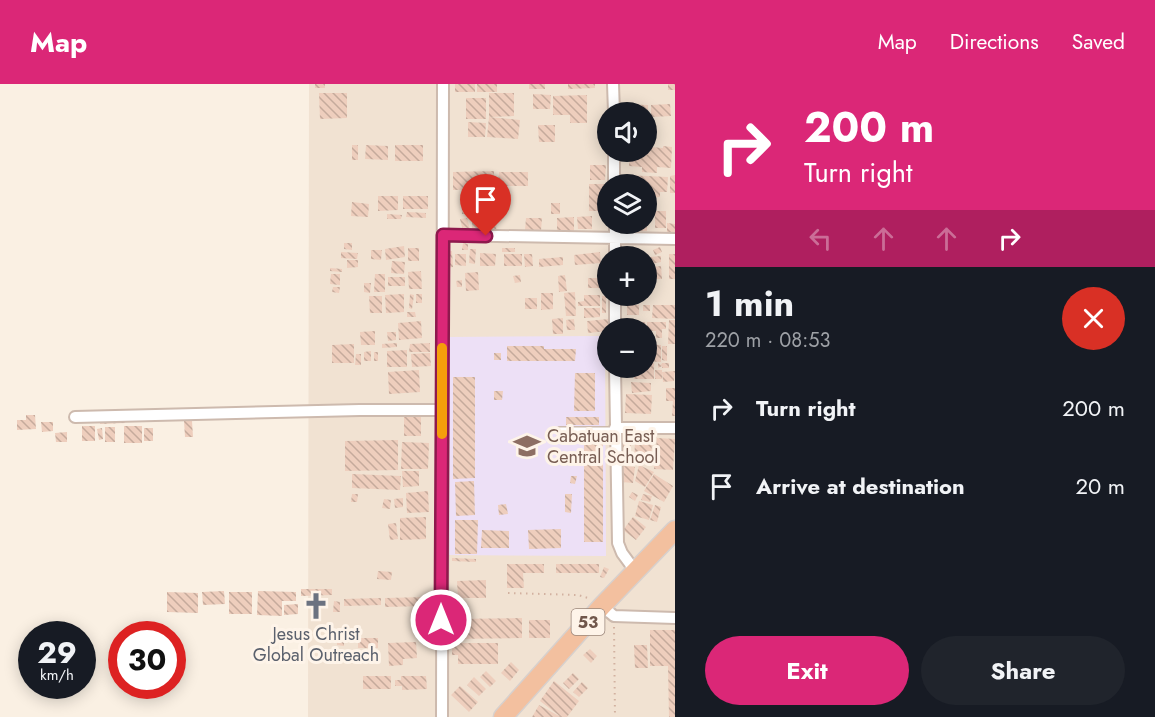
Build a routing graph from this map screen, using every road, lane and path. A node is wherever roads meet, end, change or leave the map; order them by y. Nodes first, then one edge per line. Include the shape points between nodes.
1 (442, 84) edge
2 (614, 84) edge
3 (614, 102) edge
4 (615, 234) edge
5 (443, 235) junction
6 (615, 239) junction
7 (675, 239) edge
8 (615, 246) edge
9 (615, 378) edge
10 (442, 410) junction
11 (75, 417) dead end
12 (560, 429) dead end
13 (615, 429) junction
14 (675, 429) edge
15 (675, 530) edge
16 (636, 572) junction
17 (508, 593) dead end
18 (608, 611) junction
19 (675, 618) edge
20 (442, 717) edge
21 (503, 717) edge
22 (615, 717) edge

1 - 5 street
2 - 3 street
4 - 6 street
5 - 6 street
5 - 10 street
6 - 7 street
6 - 8 street
9 - 13 street
10 - 11 street
10 - 20 street
12 - 13 lane
13 - 14 street
13 - 16 street via 618,543
15 - 16 highway, 53
16 - 18 highway, 53
17 - 18 path via 578,595
18 - 19 street
18 - 21 highway, 53
18 - 22 path

